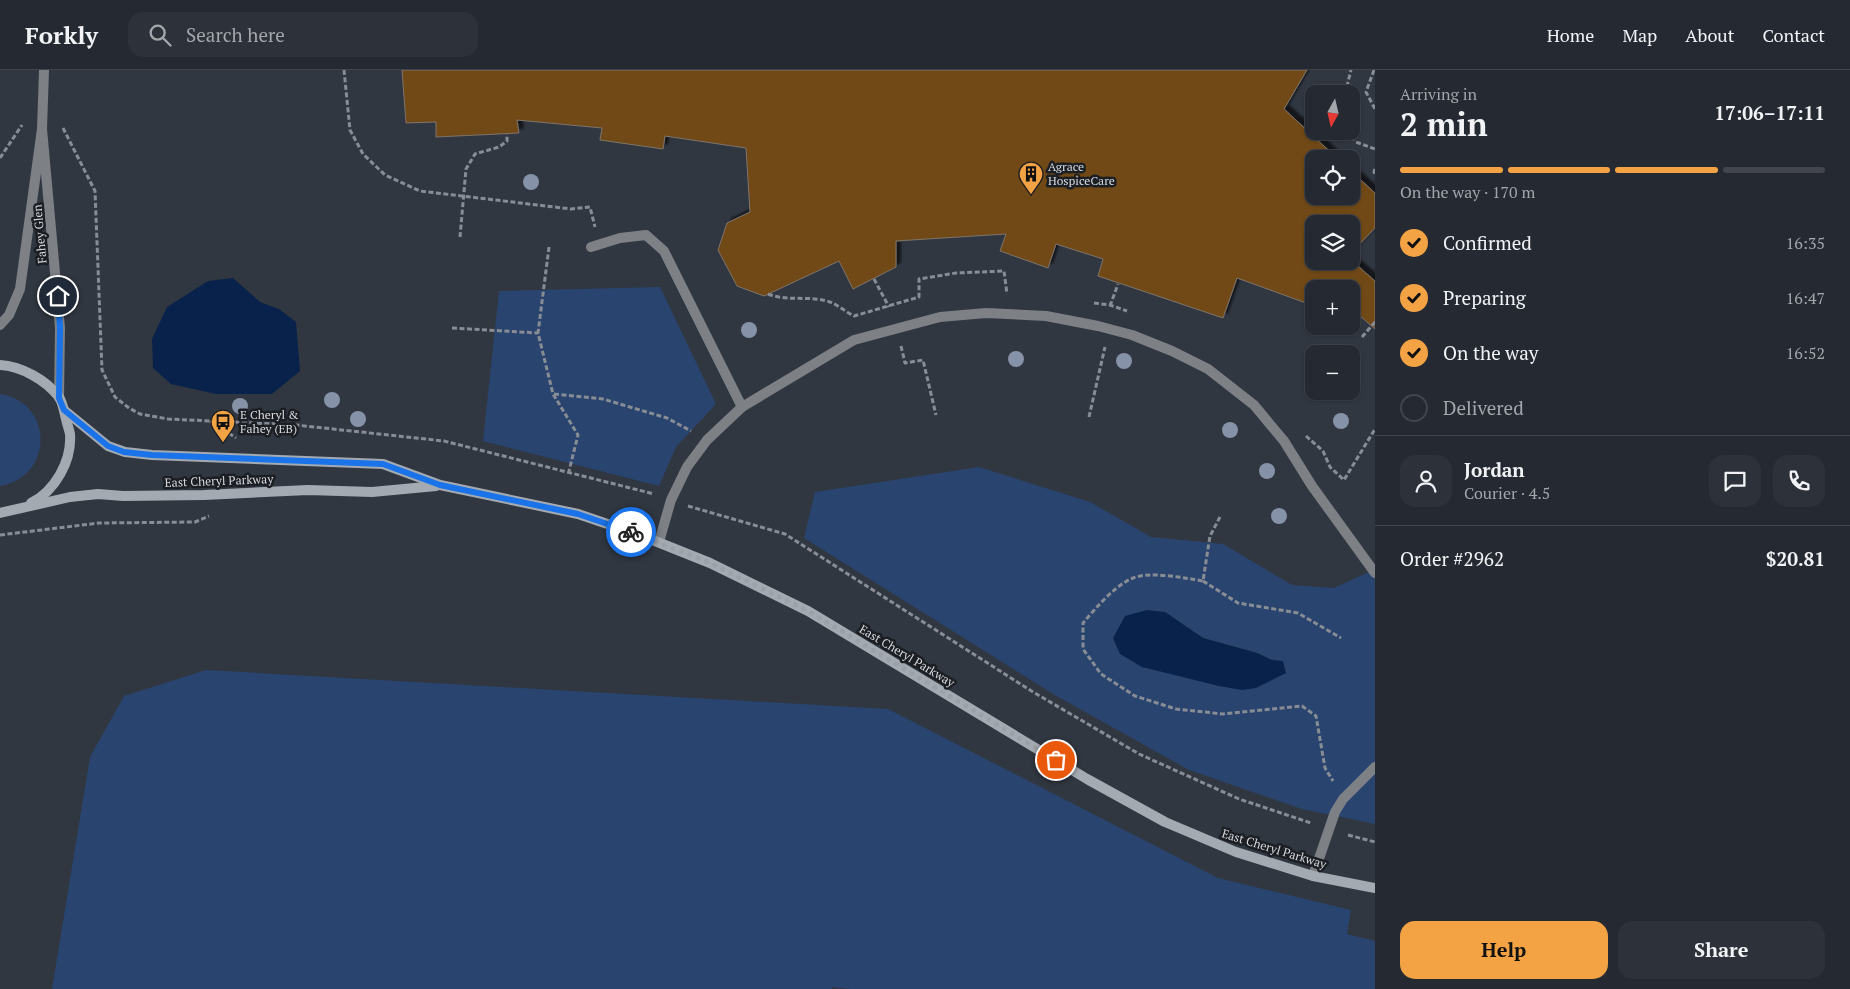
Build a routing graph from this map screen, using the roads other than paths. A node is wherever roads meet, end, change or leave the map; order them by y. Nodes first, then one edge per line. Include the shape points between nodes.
1 (44, 70) edge
2 (42, 129) junction
3 (595, 246) road end
4 (0, 326) edge
5 (0, 365) edge
6 (59, 398) junction
7 (742, 407) junction
8 (64, 410) junction
9 (440, 485) junction
10 (16, 510) junction
11 (0, 513) edge
12 (659, 542) junction
13 (1375, 573) edge
14 (1375, 767) edge
15 (1313, 876) junction
16 (1375, 888) edge

1 - 2 street, Fahey Glen
2 - 4 street, Fahey Glen via 20,289 9,315
2 - 6 street, Fahey Glen via 60,328
3 - 7 street via 620,238 646,235 664,251
5 - 6 street via 29,373
6 - 8 street
7 - 12 street via 707,440 687,467 671,500
7 - 13 street via 854,340 940,317 986,313 1046,316 1098,326 1132,335 1208,368 1254,405 1284,441
8 - 9 street, East Cheryl Parkway via 108,446 124,452 383,464
8 - 10 street via 70,434 67,459 56,482 39,499
9 - 10 street, East Cheryl Parkway via 372,492 98,494
9 - 12 street, East Cheryl Parkway via 578,514
10 - 11 street, East Cheryl Parkway
12 - 15 street, East Cheryl Parkway via 808,611 1087,779 1166,822 1236,852
14 - 15 street via 1335,812
15 - 16 street, East Cheryl Parkway

